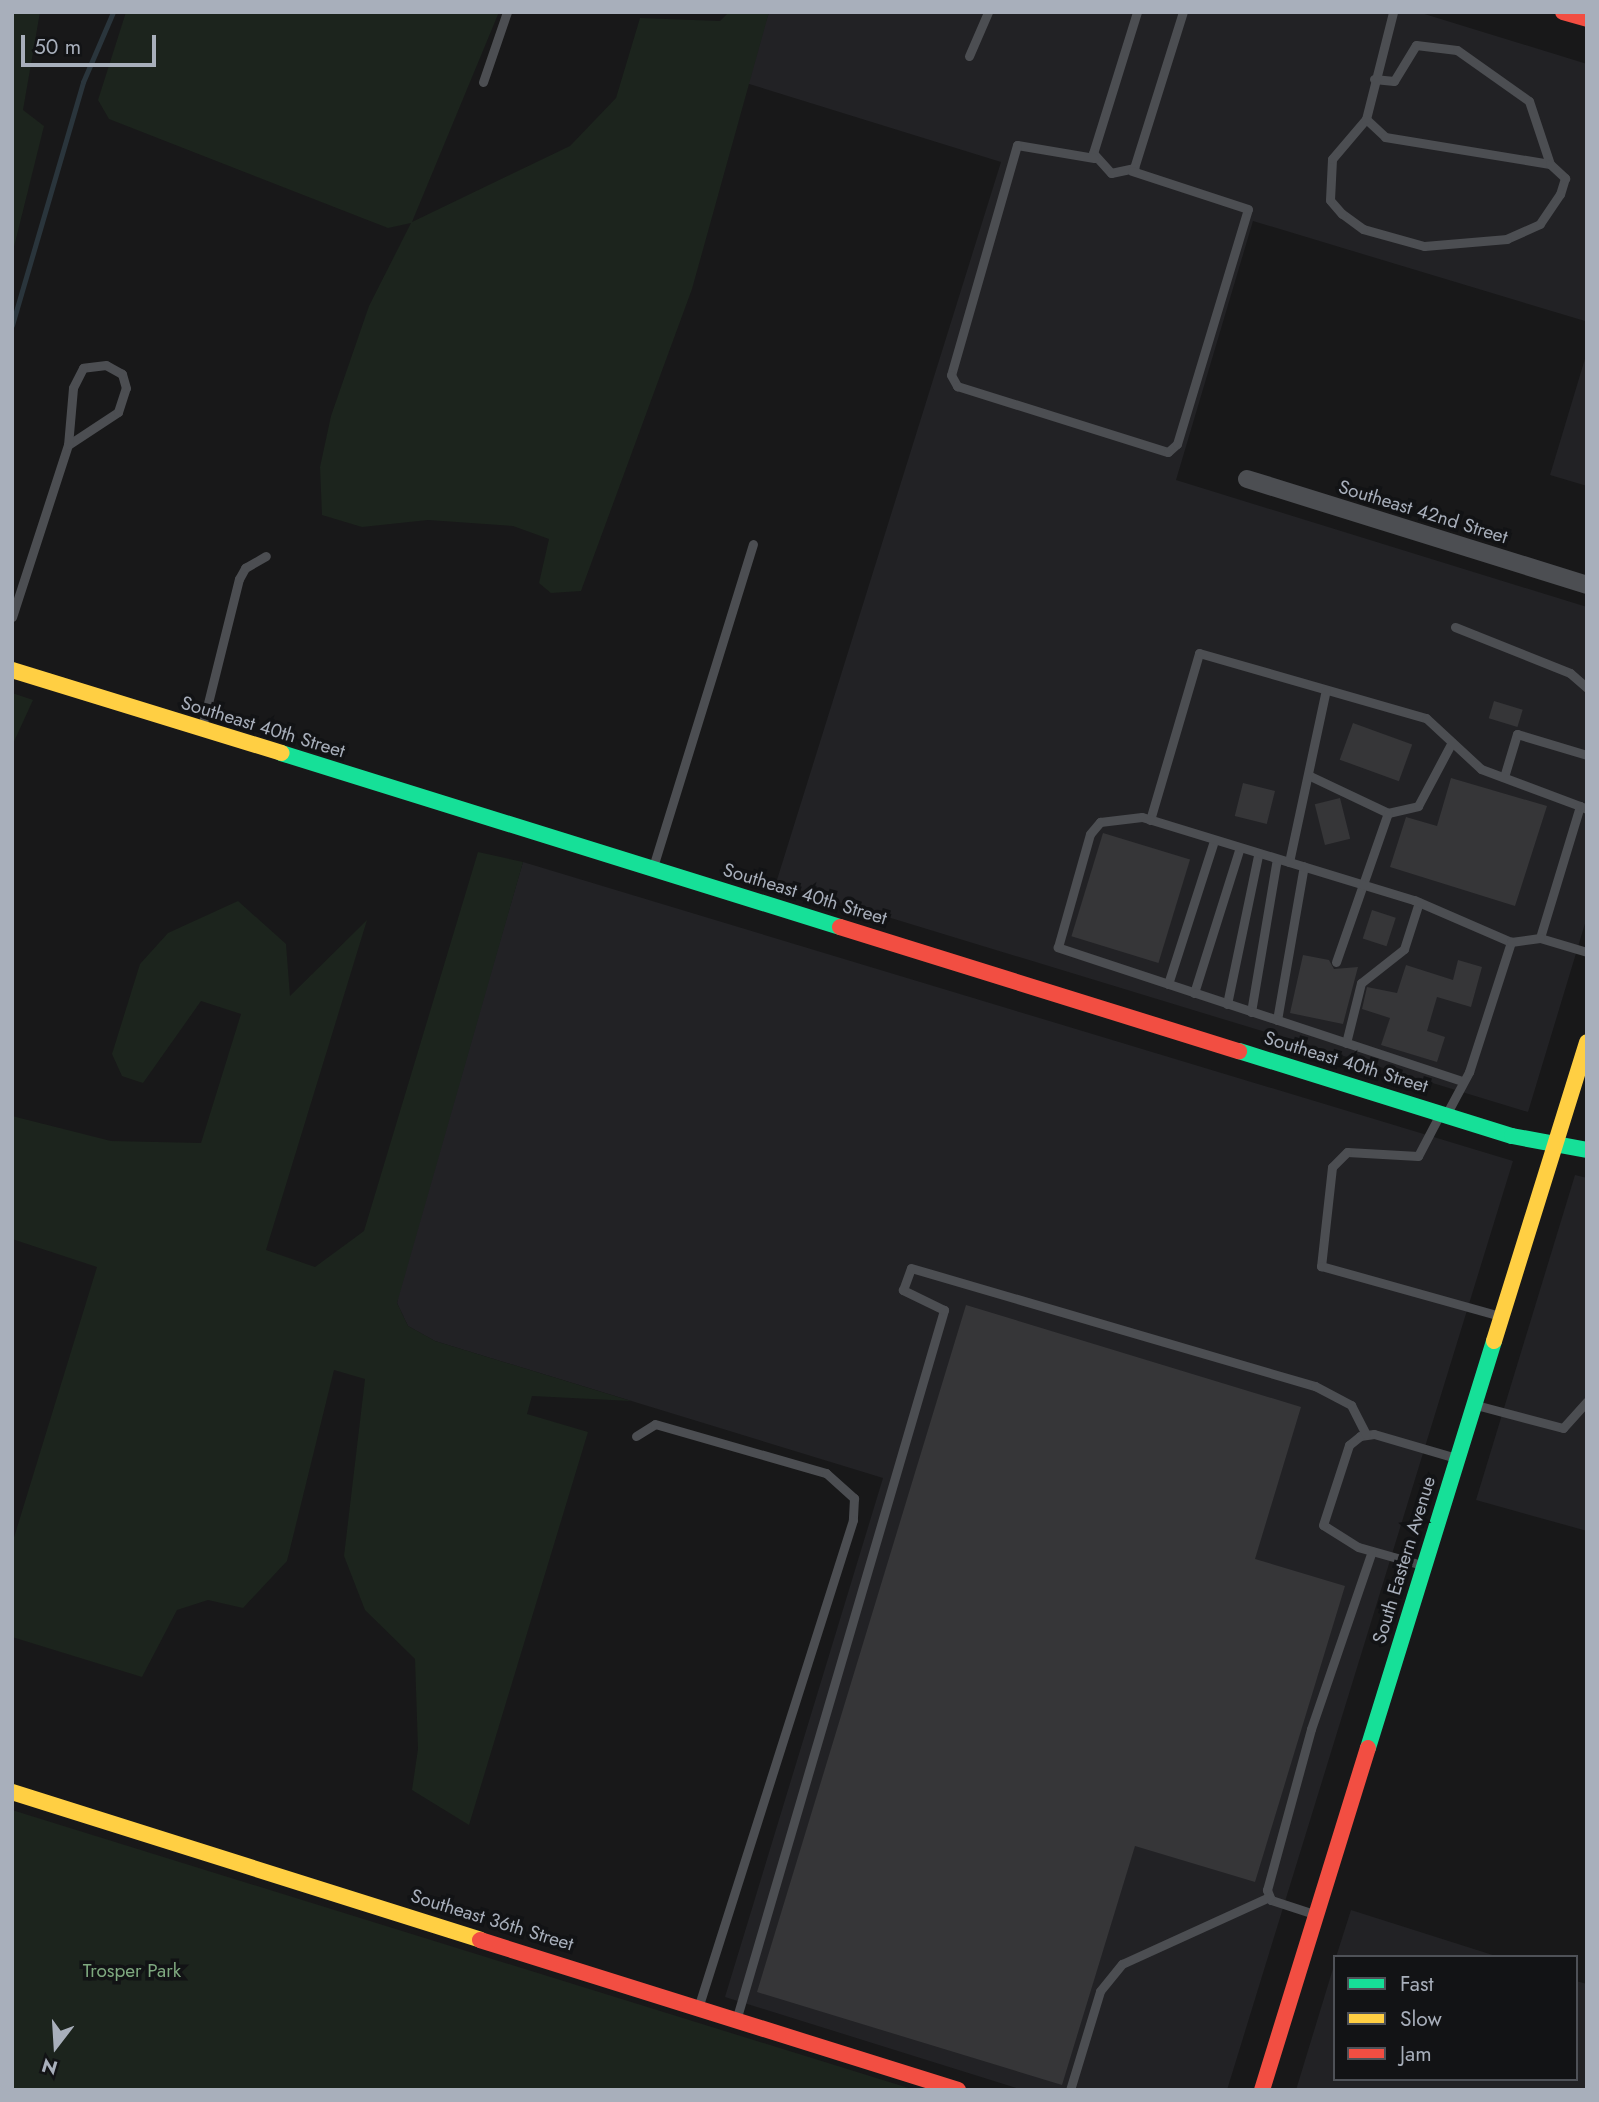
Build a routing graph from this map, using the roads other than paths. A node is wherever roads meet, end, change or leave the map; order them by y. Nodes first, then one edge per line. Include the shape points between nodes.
1 (507, 12) edge
2 (988, 12) edge
3 (1137, 12) edge
4 (1183, 12) edge
5 (1393, 12) edge
6 (1563, 12) edge
7 (1587, 19) edge
8 (969, 56) dead end
9 (1374, 79) junction
10 (483, 82) dead end
11 (1366, 119) junction
12 (1094, 158) junction
13 (1550, 164) junction
14 (1132, 171) junction
15 (68, 446) junction
16 (1247, 479) dead end
17 (753, 544) dead end
18 (266, 556) dead end
19 (1587, 585) edge
20 (12, 617) edge
21 (1455, 627) dead end
22 (12, 670) edge
23 (1587, 688) edge
24 (1326, 690) junction
25 (201, 729) junction
26 (1452, 742) junction
27 (1587, 755) edge
28 (1308, 775) junction
29 (1504, 777) junction
30 (1583, 807) edge
31 (1388, 813) junction
32 (1150, 820) junction
33 (1214, 841) junction
34 (1239, 850) junction
35 (1258, 856) junction
36 (1277, 859) junction
37 (1289, 862) junction
38 (1304, 866) junction
39 (652, 869) junction
40 (1360, 883) junction
41 (1419, 902) junction
42 (1540, 938) junction
43 (1511, 942) junction
44 (1587, 952) edge
45 (1336, 962) dead end
46 (1168, 984) junction
47 (1194, 993) junction
48 (1227, 1004) junction
49 (1251, 1012) junction
50 (1277, 1020) junction
51 (1587, 1042) edge
52 (1346, 1043) junction
53 (1462, 1081) junction
54 (1443, 1114) junction
55 (1556, 1144) junction
56 (1587, 1150) edge
57 (1501, 1316) junction
58 (1587, 1401) edge
59 (1474, 1404) junction
60 (1366, 1434) junction
61 (636, 1436) dead end
62 (1457, 1458) junction
63 (1372, 1551) junction
64 (1424, 1566) junction
65 (12, 1792) edge
66 (1269, 1897) junction
67 (1316, 1915) junction
68 (698, 2007) junction
69 (736, 2019) junction
70 (958, 2090) edge
71 (1070, 2090) edge
72 (1262, 2090) edge

1 - 10 lane
2 - 8 lane
3 - 12 lane
4 - 14 lane
5 - 9 lane
6 - 7 street
9 - 11 lane
9 - 13 lane via 1394,82 1416,45 1457,50 1530,101
11 - 13 lane via 1385,137
11 - 13 lane via 1332,159 1330,200 1363,229 1424,246 1507,239 1540,223 1565,178
12 - 14 lane via 1111,173
12 - 14 lane via 1017,145 951,374 957,386 1168,452 1177,444 1248,209
15 - 15 lane via 118,412 126,388 122,374 106,365 83,368 73,388
15 - 20 lane
16 - 19 street, Southeast 42nd Street
17 - 39 lane
18 - 25 lane via 245,568 239,579
21 - 23 lane via 1570,673
22 - 25 street, Southeast 40th Street
24 - 26 lane via 1426,718
24 - 28 lane
24 - 32 lane via 1199,653
25 - 39 street, Southeast 40th Street
26 - 29 lane via 1482,769
26 - 31 lane via 1418,806
27 - 29 lane via 1517,734
28 - 31 lane
28 - 37 lane
29 - 30 lane
30 - 42 lane
31 - 40 lane
32 - 33 lane
32 - 46 lane via 1100,822 1090,834 1058,947
33 - 34 lane
33 - 46 lane
34 - 35 lane
34 - 47 lane
35 - 36 lane
35 - 48 lane
36 - 37 lane
36 - 49 lane
37 - 38 lane
38 - 40 lane
38 - 50 lane
39 - 54 street, Southeast 40th Street
40 - 41 lane
40 - 45 lane
41 - 43 lane
41 - 52 lane via 1404,949 1361,983
42 - 43 lane
42 - 44 lane
43 - 53 lane
46 - 47 lane
47 - 48 lane
48 - 49 lane
49 - 50 lane
50 - 52 lane
51 - 55 street, South Eastern Avenue
52 - 53 lane
53 - 54 lane
54 - 55 street, Southeast 40th Street
54 - 57 lane via 1418,1156 1347,1152 1332,1167 1321,1266
55 - 56 street, Southeast 40th Street
55 - 57 street, South Eastern Avenue
57 - 59 street, South Eastern Avenue
58 - 59 lane via 1563,1428
59 - 62 street, South Eastern Avenue
60 - 62 lane
60 - 63 lane via 1349,1445 1323,1525 1327,1533
60 - 69 lane via 1351,1405 1315,1386 911,1268 906,1294 944,1310
61 - 68 lane via 655,1424 813,1469 854,1498 853,1520
62 - 64 street, South Eastern Avenue
63 - 64 lane
63 - 66 lane via 1276,1845
64 - 67 street, South Eastern Avenue
65 - 68 street, Southeast 36th Street
66 - 67 lane
66 - 71 lane via 1122,1964 1100,1992
67 - 72 street, South Eastern Avenue
68 - 69 street, Southeast 36th Street
69 - 70 street, Southeast 36th Street

